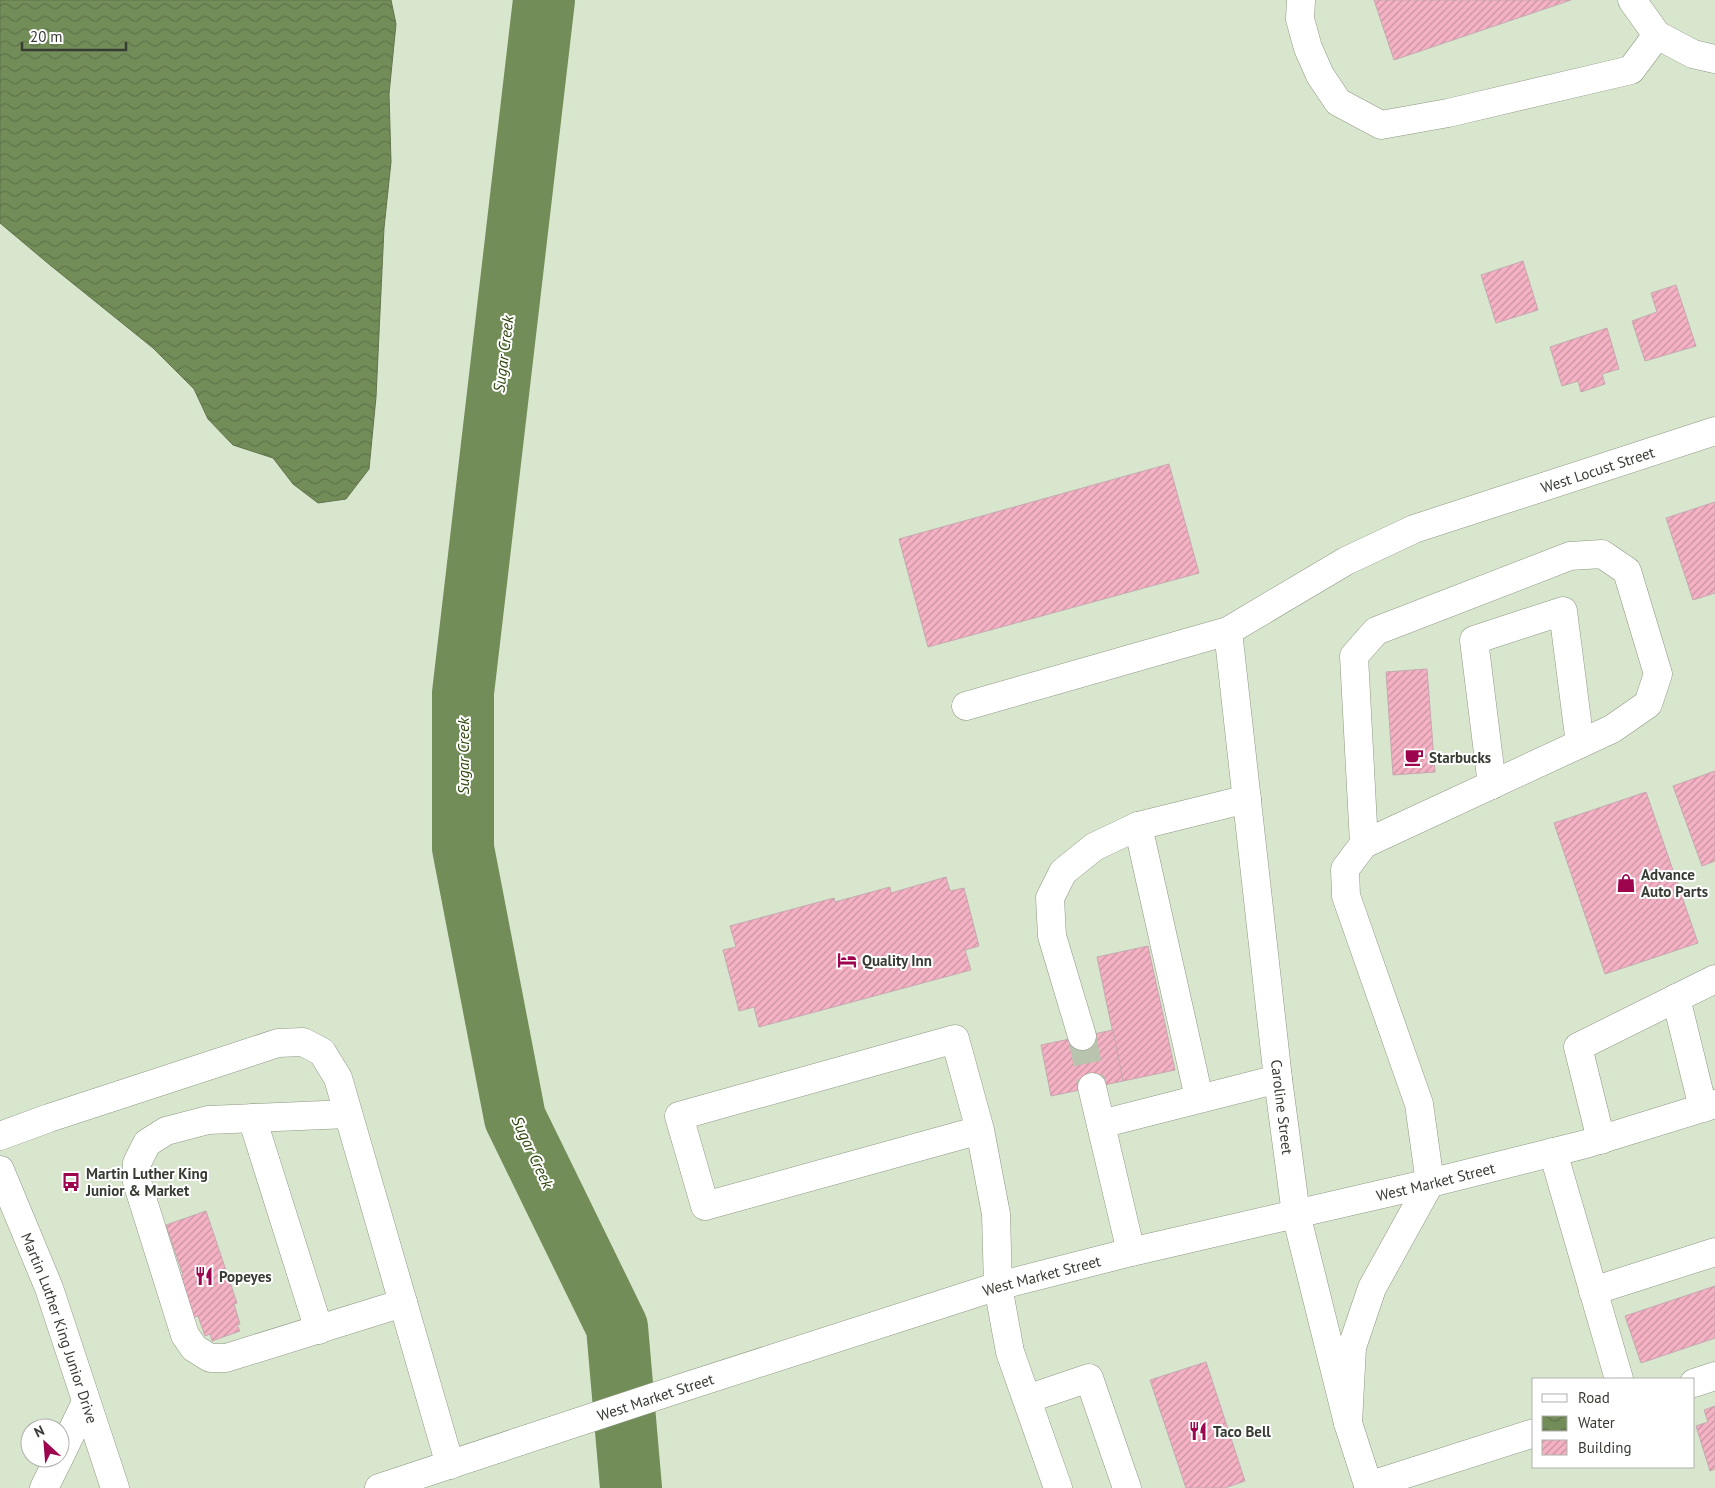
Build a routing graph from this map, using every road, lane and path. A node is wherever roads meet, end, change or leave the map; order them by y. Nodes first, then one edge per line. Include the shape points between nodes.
1 (1301, 0) edge
2 (1632, 0) edge
3 (1657, 35) junction
4 (1715, 59) edge
5 (1715, 431) edge
6 (1228, 631) junction
7 (966, 706) dead end
8 (1580, 744) junction
9 (1492, 785) junction
10 (1247, 799) junction
11 (1138, 826) junction
12 (1364, 844) junction
13 (1715, 979) edge
14 (1676, 998) junction
15 (1082, 1036) tunnel mouth
16 (1278, 1079) junction
17 (1092, 1088) tunnel mouth
18 (1199, 1098) junction
19 (1709, 1106) edge
20 (348, 1114) junction
21 (252, 1118) junction
22 (1100, 1124) junction
23 (980, 1130) junction
24 (0, 1136) edge
25 (1600, 1140) junction
26 (1553, 1152) junction
27 (0, 1170) edge
28 (1430, 1183) junction
29 (1296, 1214) junction
30 (1131, 1252) junction
31 (1715, 1252) edge
32 (998, 1286) junction
33 (1593, 1291) junction
34 (403, 1303) junction
35 (319, 1330) junction
36 (1715, 1376) edge
37 (1619, 1378) edge
38 (1695, 1383) edge
39 (1026, 1398) junction
40 (86, 1402) junction
41 (1348, 1423) junction
42 (1532, 1435) edge
43 (70, 1436) edge
44 (450, 1465) junction
45 (54, 1468) edge
46 (387, 1487) edge
47 (1368, 1487) edge
48 (44, 1488) edge
49 (115, 1488) edge
50 (1058, 1488) edge
51 (1127, 1488) edge

1 - 3 main road via 1300,19 1320,75 1338,102 1381,125 1448,113 1631,70
2 - 3 main road
3 - 4 main road via 1693,54
5 - 6 main road, West Locust Street via 1414,529 1346,561
6 - 7 main road, West Locust Street
6 - 10 main road, Caroline Street
8 - 9 main road
8 - 9 main road via 1563,611 1474,640
8 - 12 main road via 1612,729 1648,704 1658,674 1627,571 1602,554 1570,556 1376,631 1354,656
9 - 12 main road
10 - 11 main road
10 - 16 main road, Caroline Street
11 - 15 main road via 1094,848 1063,872 1050,898 1052,936
11 - 18 main road
12 - 28 main road via 1345,869 1346,896 1419,1104
13 - 14 main road
14 - 19 main road
14 - 25 main road via 1578,1047
16 - 18 main road
16 - 29 main road, Caroline Street
17 - 22 main road
18 - 22 main road
19 - 25 main road, West Market Street
20 - 21 main road
20 - 24 main road via 338,1078 322,1052 303,1042 278,1044
20 - 34 main road
21 - 35 main road
21 - 35 main road via 208,1120 166,1132 147,1143 137,1163 137,1182 185,1335 194,1348 210,1358 226,1358
22 - 30 main road
23 - 23 main road via 954,1039 679,1116 705,1206
23 - 32 main road via 996,1214
25 - 26 main road, West Market Street
26 - 28 main road, West Market Street
26 - 33 main road
27 - 40 main road, Martin Luther King Junior Drive via 49,1288
28 - 29 main road, West Market Street
28 - 41 main road via 1372,1288 1352,1346
29 - 30 main road, West Market Street
29 - 41 main road, Caroline Street
30 - 32 main road, West Market Street
31 - 33 main road
32 - 39 main road via 1010,1352
32 - 44 main road, West Market Street
33 - 37 main road
34 - 35 main road
34 - 44 main road
36 - 38 main road
39 - 50 main road
39 - 51 main road via 1089,1378
40 - 43 main road
40 - 49 main road, Martin Luther King Junior Drive
41 - 47 main road, Caroline Street
42 - 47 main road
44 - 46 main road, West Market Street
45 - 48 main road

